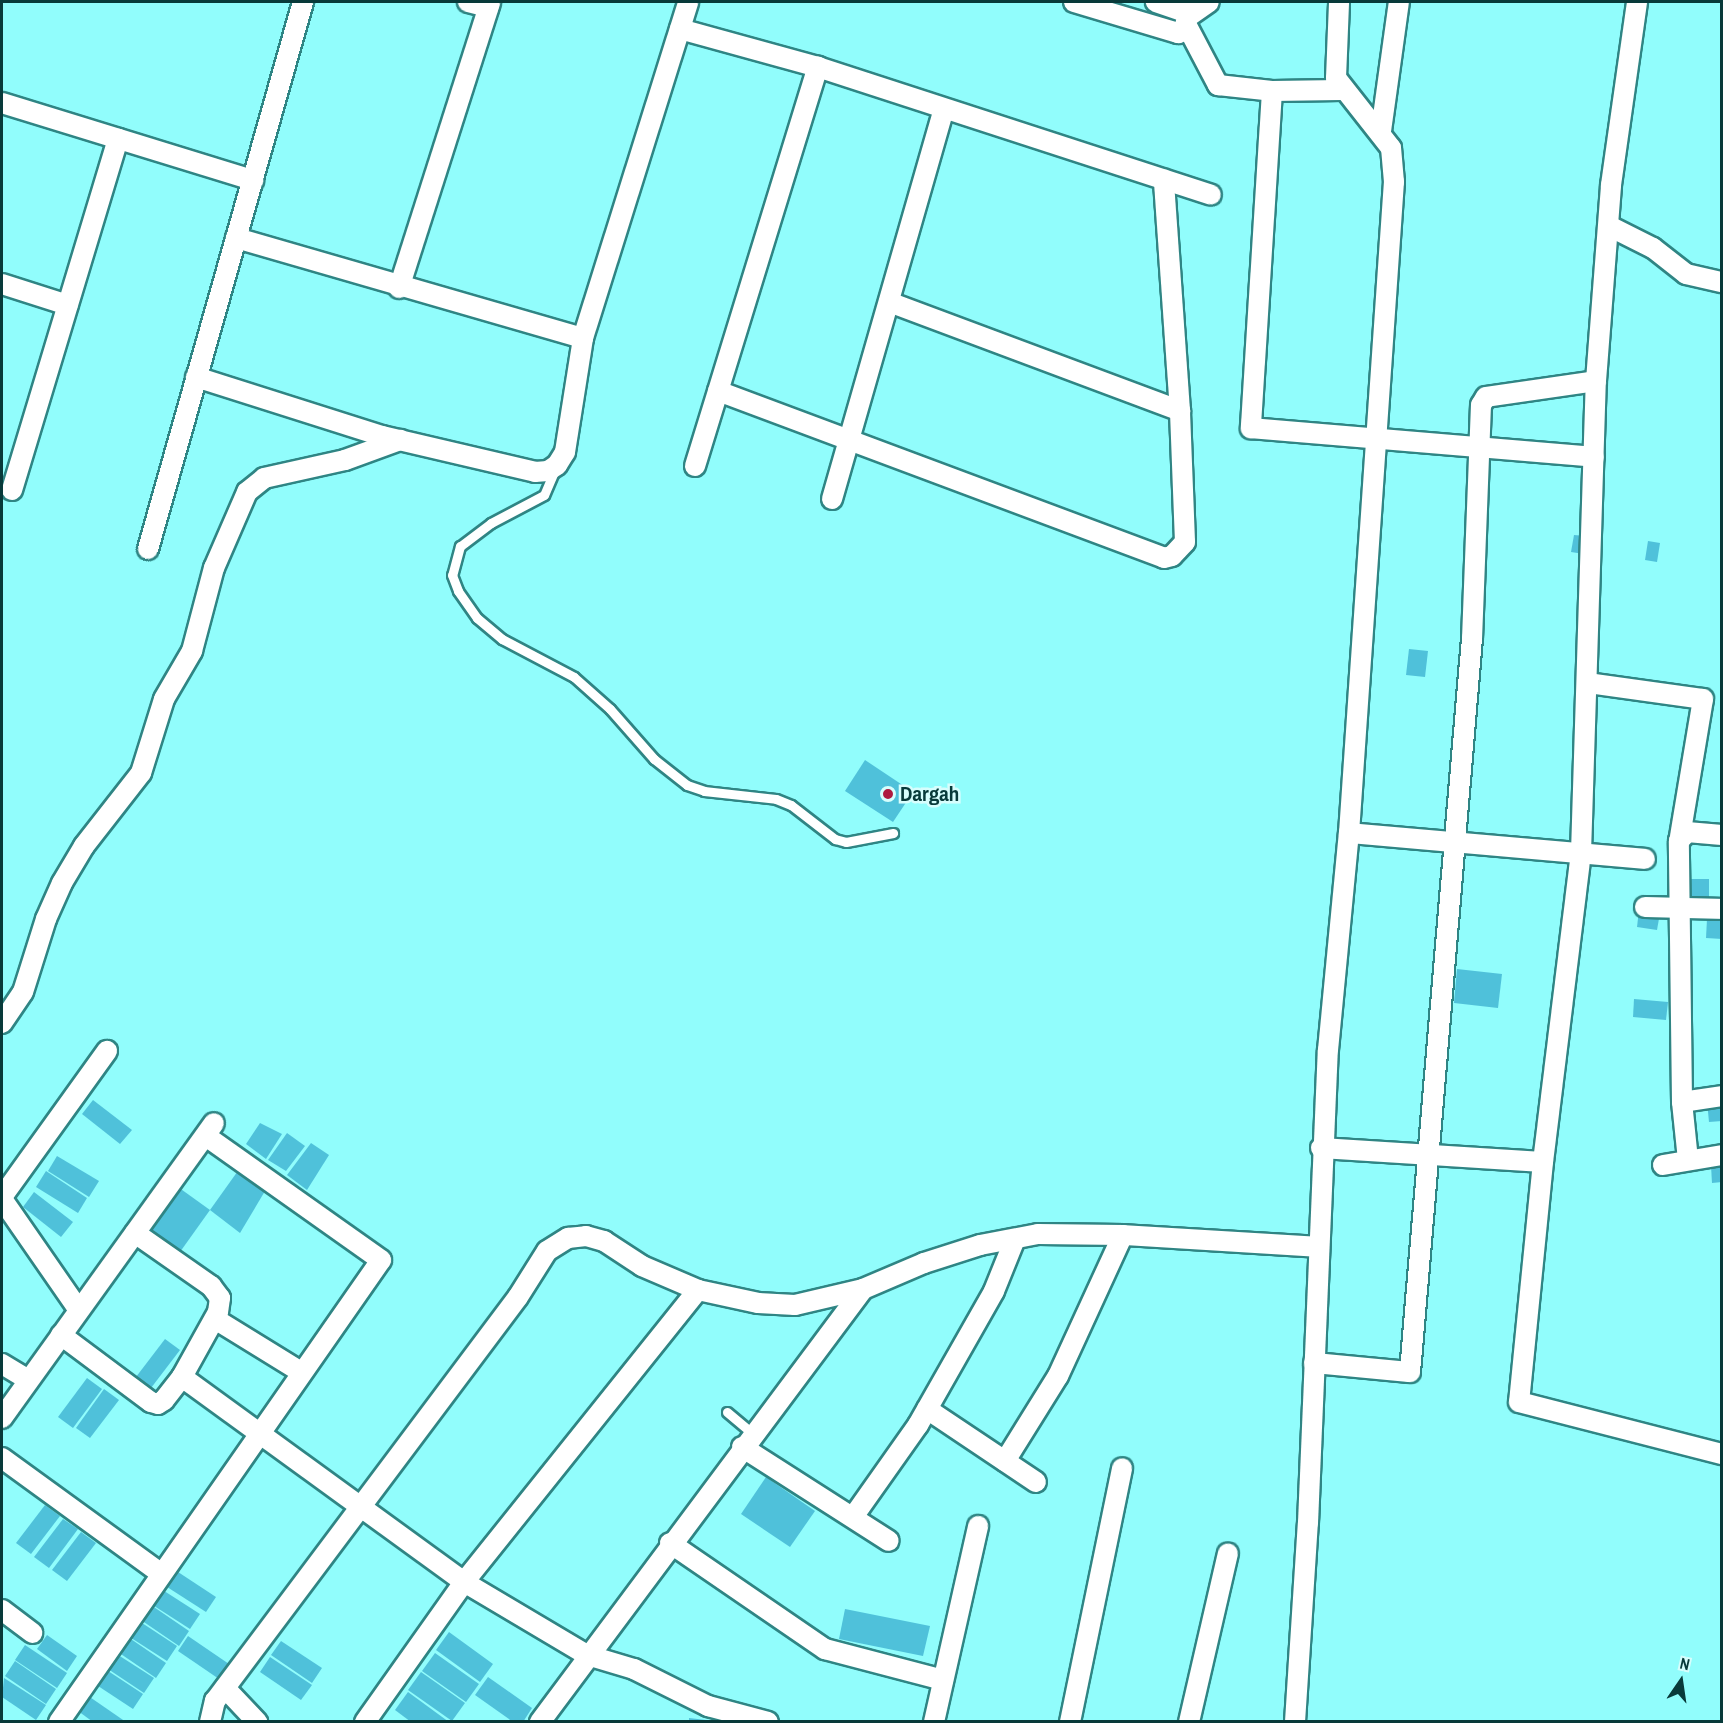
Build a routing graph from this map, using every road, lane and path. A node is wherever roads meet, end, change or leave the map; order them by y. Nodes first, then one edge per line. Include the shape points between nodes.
1 (303, 2) edge
2 (468, 2) edge
3 (688, 2) edge
4 (1074, 2) edge
5 (1156, 2) edge
6 (1209, 2) edge
7 (1339, 2) edge
8 (1399, 2) edge
9 (1637, 2) edge
10 (489, 4) edge
11 (1188, 21) junction
12 (680, 29) junction
13 (818, 67) junction
14 (1341, 90) junction
15 (1272, 91) junction
16 (2, 103) edge
17 (944, 108) junction
18 (1381, 131) junction
19 (118, 139) junction
20 (253, 180) junction
21 (1164, 180) junction
22 (1211, 195) dead end
23 (1609, 226) junction
24 (236, 238) junction
25 (1722, 282) edge
26 (2, 284) edge
27 (399, 288) junction
28 (889, 302) junction
29 (68, 305) junction
30 (583, 338) junction
31 (196, 377) junction
32 (1596, 381) junction
33 (718, 391) junction
34 (1180, 411) junction
35 (1375, 439) junction
36 (400, 440) junction
37 (850, 441) junction
38 (1480, 450) junction
39 (1594, 458) junction
40 (557, 465) junction
41 (695, 466) dead end
42 (12, 490) dead end
43 (832, 499) dead end
44 (148, 549) dead end
45 (1588, 683) junction
46 (1349, 832) junction
47 (892, 833) dead end
48 (1722, 835) edge
49 (1680, 837) junction
50 (1455, 842) junction
51 (1581, 853) junction
52 (1645, 859) dead end
53 (1645, 907) dead end
54 (1678, 907) junction
55 (1722, 909) edge
56 (2, 1023) edge
57 (107, 1051) dead end
58 (1722, 1096) edge
59 (1682, 1102) junction
60 (1322, 1148) junction
61 (1722, 1155) edge
62 (1430, 1156) junction
63 (1688, 1160) junction
64 (1543, 1162) junction
65 (1663, 1165) dead end
66 (2, 1198) edge
67 (135, 1233) junction
68 (1123, 1235) junction
69 (1015, 1239) junction
70 (1319, 1247) junction
71 (863, 1289) junction
72 (698, 1290) junction
73 (80, 1310) junction
74 (214, 1319) junction
75 (62, 1335) junction
76 (1314, 1363) junction
77 (2, 1364) edge
78 (301, 1372) junction
79 (182, 1377) junction
80 (29, 1380) junction
81 (927, 1409) junction
82 (727, 1413) dead end
83 (2, 1418) edge
84 (262, 1432) junction
85 (747, 1440) junction
86 (1722, 1454) edge
87 (2, 1458) edge
88 (1005, 1461) junction
89 (1122, 1468) dead end
90 (1036, 1482) dead end
91 (360, 1507) junction
92 (853, 1518) junction
93 (978, 1526) dead end
94 (889, 1541) dead end
95 (670, 1543) junction
96 (1228, 1553) dead end
97 (160, 1573) junction
98 (464, 1582) junction
99 (2, 1610) edge
100 (32, 1632) dead end
101 (587, 1655) junction
102 (943, 1680) junction
103 (225, 1688) junction
104 (59, 1722) edge
105 (210, 1722) edge
106 (257, 1722) edge
107 (365, 1722) edge
108 (540, 1722) edge
109 (768, 1722) edge
110 (934, 1722) edge
111 (1070, 1722) edge
112 (1189, 1722) edge
113 (1295, 1722) edge

1 - 20 street
2 - 10 street
3 - 12 street
4 - 11 street via 1178,33
5 - 11 street
6 - 11 street
7 - 14 street via 1336,78
8 - 18 street
9 - 23 street
10 - 27 street
11 - 15 street via 1218,85
12 - 13 street
12 - 30 street
13 - 17 street
13 - 33 street
14 - 15 street
14 - 18 street
15 - 35 street via 1251,428
16 - 19 street
17 - 21 street
17 - 28 street
18 - 35 street via 1391,148 1394,182
19 - 20 street
19 - 29 street
20 - 24 street
21 - 22 street
21 - 34 street
23 - 25 street via 1653,248 1686,274
23 - 32 street
24 - 27 street
24 - 31 street
26 - 29 street
27 - 30 street
28 - 34 street
28 - 37 street
29 - 42 street
30 - 40 street via 565,452
31 - 36 street
31 - 44 street
32 - 38 street via 1486,397 1481,405
32 - 39 street
33 - 37 street
33 - 41 street
34 - 37 street via 1185,542 1172,556 1164,558
35 - 38 street
35 - 46 street
36 - 40 street via 535,472
36 - 56 street via 345,460 264,478 246,492 214,568 192,651 164,699 141,773 84,846 62,883 39,938 23,992
37 - 43 street
38 - 39 street
38 - 50 street via 1472,639
39 - 45 street
40 - 47 lane via 544,495 491,523 460,546 452,575 477,618 502,639 574,677 610,709 662,767 687,785 776,799 791,805 835,839 846,842
45 - 49 street via 1703,699
45 - 51 street
46 - 50 street
46 - 60 street
48 - 49 street via 1692,832
49 - 54 street
50 - 51 street
50 - 62 street
51 - 52 street
51 - 64 street
53 - 54 street
54 - 55 street
54 - 59 street
57 - 66 street
58 - 59 street
59 - 63 street
60 - 62 street
60 - 70 street
61 - 63 street
62 - 64 street
62 - 76 street via 1410,1372
63 - 65 street
64 - 86 street via 1519,1402
66 - 73 street
67 - 73 street
67 - 74 street via 211,1286 220,1298
67 - 78 street via 210,1130 381,1260
68 - 69 street via 1038,1234
68 - 70 street
68 - 88 street via 1058,1376
69 - 71 street via 924,1263
69 - 81 street via 994,1291
70 - 76 street
71 - 72 street via 795,1305 758,1303
71 - 85 street
72 - 91 street via 642,1266 604,1241 586,1236 568,1238 547,1251 518,1297
72 - 98 street
73 - 75 street
74 - 78 street
74 - 79 street
75 - 79 street via 151,1402 158,1404 164,1400
75 - 80 street
76 - 113 street
77 - 80 street
78 - 84 street
79 - 84 street
80 - 83 street
81 - 88 street
81 - 92 street
82 - 85 lane
84 - 91 street
84 - 97 street
85 - 92 street
85 - 95 street
87 - 97 street
88 - 90 street
89 - 111 street
91 - 98 street
91 - 103 street
92 - 94 street
93 - 102 street
95 - 101 street
95 - 102 street via 825,1649
96 - 112 street
97 - 104 street
98 - 101 street
98 - 107 street
99 - 100 street
101 - 108 street
101 - 109 street via 634,1669 708,1706
102 - 110 street
103 - 105 street via 215,1701
103 - 106 street

